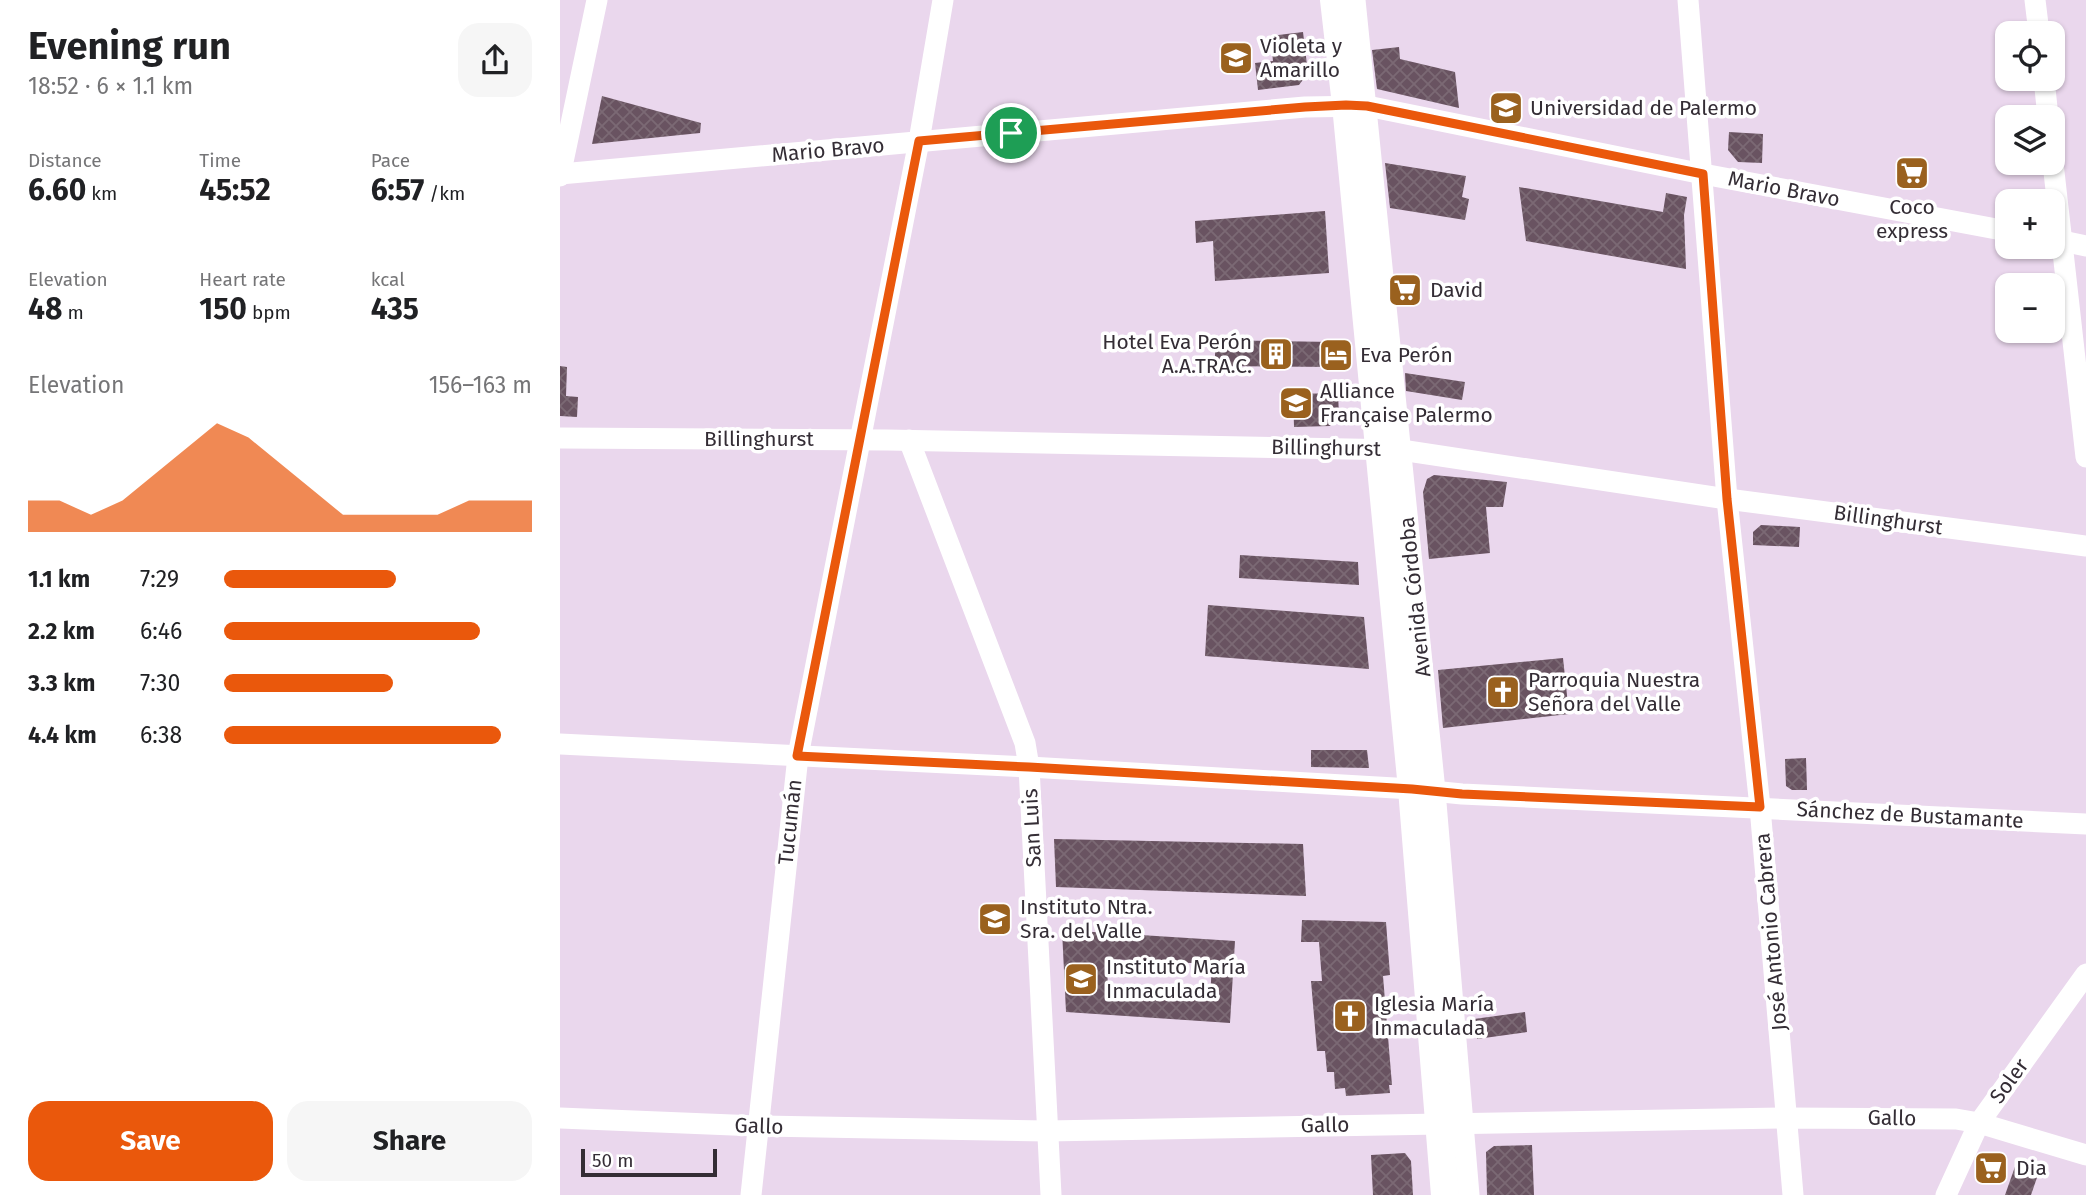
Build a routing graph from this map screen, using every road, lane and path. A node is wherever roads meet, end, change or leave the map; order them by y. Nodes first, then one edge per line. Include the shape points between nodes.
1 (597, 0) edge
2 (943, 0) edge
3 (1334, 0) edge
4 (1355, 0) edge
5 (1688, 0) edge
6 (2035, 0) edge
7 (2038, 21) edge
8 (1357, 106) junction
9 (919, 141) junction
10 (1703, 174) junction
11 (560, 175) edge
12 (1995, 229) edge
13 (2065, 242) edge
14 (2086, 246) edge
15 (2060, 259) edge
16 (560, 438) edge
17 (860, 439) junction
18 (909, 440) junction
19 (1390, 449) junction
20 (2086, 457) edge
21 (1727, 499) junction
22 (2086, 547) edge
23 (560, 744) edge
24 (797, 756) junction
25 (1029, 767) junction
26 (1423, 790) junction
27 (1760, 807) junction
28 (2086, 824) edge
29 (2086, 975) edge
30 (560, 1118) edge
31 (1787, 1118) junction
32 (1452, 1123) junction
33 (1979, 1123) junction
34 (757, 1126) junction
35 (1047, 1131) junction
36 (2086, 1155) edge
37 (751, 1195) edge
38 (1051, 1195) edge
39 (1445, 1195) edge
40 (1469, 1195) edge
41 (1793, 1195) edge
42 (1946, 1195) edge

1 - 11 street
2 - 9 street, Tucumán
3 - 8 main road, Avenida Córdoba
4 - 8 street, Avenida Córdoba
5 - 10 street, José Antonio Cabrera
6 - 7 street
8 - 9 street, Mario Bravo
8 - 10 street, Mario Bravo
8 - 19 main road, Avenida Córdoba
9 - 11 street, Mario Bravo
9 - 17 street, Tucumán
10 - 12 street, Mario Bravo
10 - 21 street, José Antonio Cabrera
13 - 14 street
15 - 20 street
16 - 17 street, Billinghurst
17 - 18 street, Billinghurst
17 - 24 street, Tucumán
18 - 19 street, Billinghurst
18 - 25 street, San Luis via 1018,723
19 - 21 street, Billinghurst
19 - 26 main road, Avenida Córdoba
21 - 22 street, Billinghurst
21 - 27 street, José Antonio Cabrera
23 - 24 street, Sánchez de Bustamante
24 - 25 street, Sánchez de Bustamante
24 - 34 street, Tucumán
25 - 26 street, Sánchez de Bustamante
25 - 35 street, San Luis
26 - 27 street, Sánchez de Bustamante
26 - 32 main road, Avenida Córdoba
27 - 28 street, Sánchez de Bustamante
27 - 31 street, José Antonio Cabrera
29 - 33 street, Soler
30 - 34 street, Gallo
31 - 32 street, Gallo
31 - 33 street, Gallo
31 - 41 street, José Antonio Cabrera
32 - 35 street, Gallo
32 - 39 main road, Avenida Córdoba
32 - 40 street, Avenida Córdoba
33 - 36 street, Gallo
33 - 42 street, Soler
34 - 35 street, Gallo
34 - 37 street, Tucumán
35 - 38 street, San Luis

